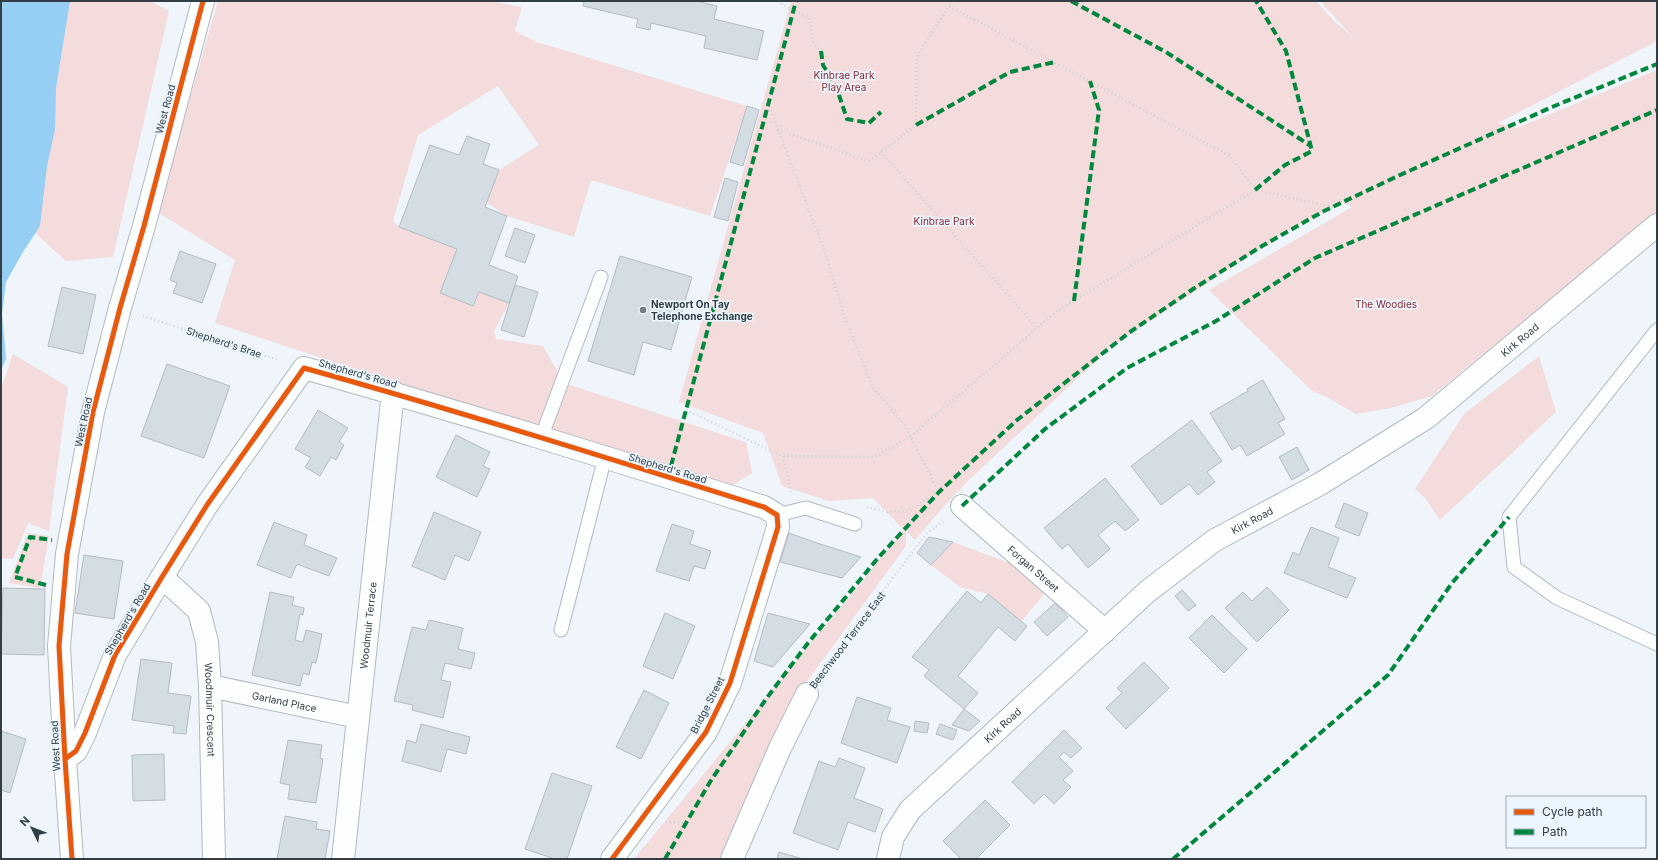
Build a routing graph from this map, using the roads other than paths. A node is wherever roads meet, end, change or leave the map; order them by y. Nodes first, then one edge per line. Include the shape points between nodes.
1 (203, 1) edge
2 (1655, 232) edge
3 (601, 277) dead end
4 (1657, 330) edge
5 (392, 392) junction
6 (541, 438) junction
7 (605, 457) junction
8 (962, 506) road end
9 (777, 515) junction
10 (855, 524) dead end
11 (162, 577) junction
12 (560, 630) dead end
13 (1105, 631) junction
14 (1657, 644) edge
15 (210, 686) junction
16 (808, 694) road end
17 (358, 717) junction
18 (65, 759) junction
19 (72, 859) edge
20 (214, 859) edge
21 (343, 859) edge
22 (612, 859) edge
23 (732, 859) edge
24 (888, 859) edge

1 - 18 street, West Road via 93,412 69,542 59,646
2 - 13 street, Kirk Road via 1426,418 1320,484 1216,540 1148,592
3 - 6 lane
4 - 14 lane via 1510,517 1514,567 1558,598
5 - 6 street, Shepherd's Road
5 - 11 street, Shepherd's Road via 304,368 207,505
5 - 17 street, Woodmuir Terrace
6 - 7 street, Shepherd's Road
7 - 9 street, Shepherd's Road via 764,507
7 - 12 lane
8 - 13 street, Forgan Street
9 - 10 lane via 806,508
9 - 22 street, Bridge Street via 778,527 730,683 706,732
11 - 15 street, Woodmuir Crescent via 199,611 207,642
11 - 18 street, Shepherd's Road via 115,655 76,751
13 - 24 street, Kirk Road via 910,810 894,837
15 - 17 street, Garland Place
15 - 20 street, Woodmuir Crescent
16 - 23 street, Beechwood Terrace East via 780,748
17 - 21 street, Woodmuir Terrace
18 - 19 street, West Road

